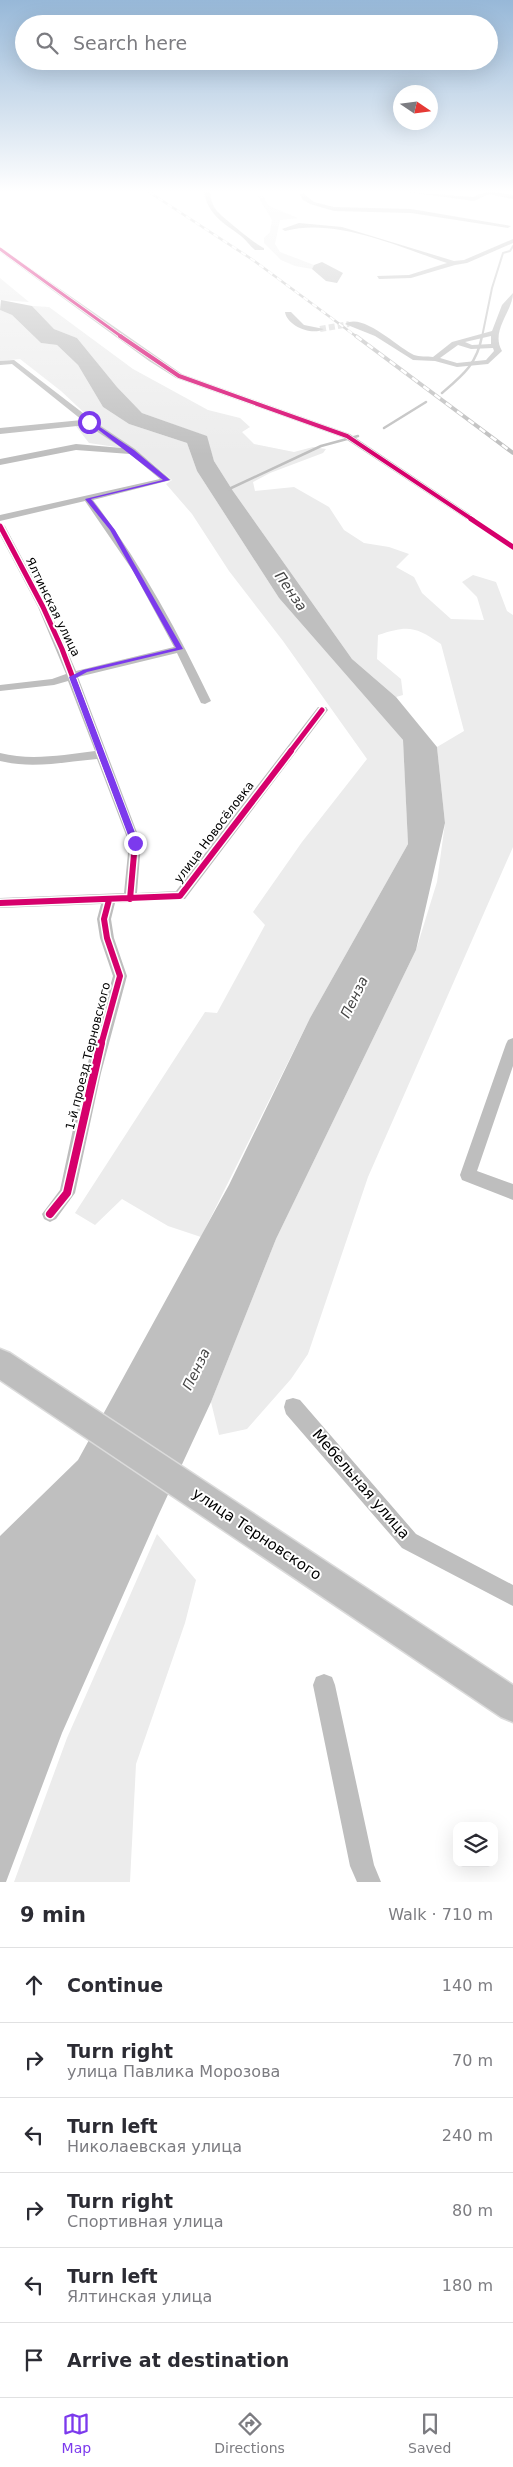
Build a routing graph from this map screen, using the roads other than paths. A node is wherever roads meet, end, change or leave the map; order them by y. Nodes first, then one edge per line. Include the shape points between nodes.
1 (43, 280) edge
2 (513, 295) edge
3 (288, 314) dead end
4 (349, 324) tunnel mouth
5 (320, 328) tunnel mouth
6 (495, 333) junction
7 (460, 343) junction
8 (495, 346) junction
9 (435, 359) junction
10 (0, 363) edge
11 (89, 422) junction
12 (0, 431) edge
13 (132, 451) junction
14 (0, 462) edge
15 (88, 499) junction
16 (0, 518) edge
17 (0, 526) edge
18 (513, 547) edge
19 (180, 649) junction
20 (73, 677) junction
21 (0, 688) edge
22 (205, 701) dead end
23 (322, 710) dead end
24 (103, 754) junction
25 (0, 757) edge
26 (130, 899) junction
27 (109, 900) junction
28 (0, 903) edge
29 (513, 1044) edge
30 (513, 1192) edge
31 (50, 1214) dead end
32 (0, 1363) edge
33 (293, 1408) dead end
34 (513, 1596) edge
35 (324, 1685) dead end
36 (513, 1705) edge
37 (368, 1882) edge

1 - 18 street via 179,376 351,438
2 - 6 street via 503,306
3 - 5 street via 295,324
4 - 9 street via 378,334 413,358
6 - 7 street
6 - 8 street
7 - 8 street via 471,347
7 - 9 street via 438,354
8 - 9 street via 498,351 488,362 457,365
10 - 11 street via 14,362
11 - 12 street
11 - 13 street
13 - 14 street via 76,447
13 - 15 street via 167,480
15 - 16 street
15 - 19 street via 112,530
17 - 20 street, Ялтинская улица via 43,607
19 - 20 street via 85,671
19 - 22 street
20 - 21 street
20 - 24 street, Ялтинская улица
23 - 26 street, улица Новосёловка via 180,896
24 - 25 street via 32,762
24 - 26 street, Ялтинская улица via 135,843
26 - 27 street, улица Новосёловка
27 - 28 street, улица Новосёловка
27 - 31 street, 1-й проезд Терновского via 104,919 120,976 93,1073 67,1194
29 - 30 street via 468,1175
32 - 36 main road, улица Терновского
33 - 34 street, Мебельная улица via 409,1540
35 - 37 street

